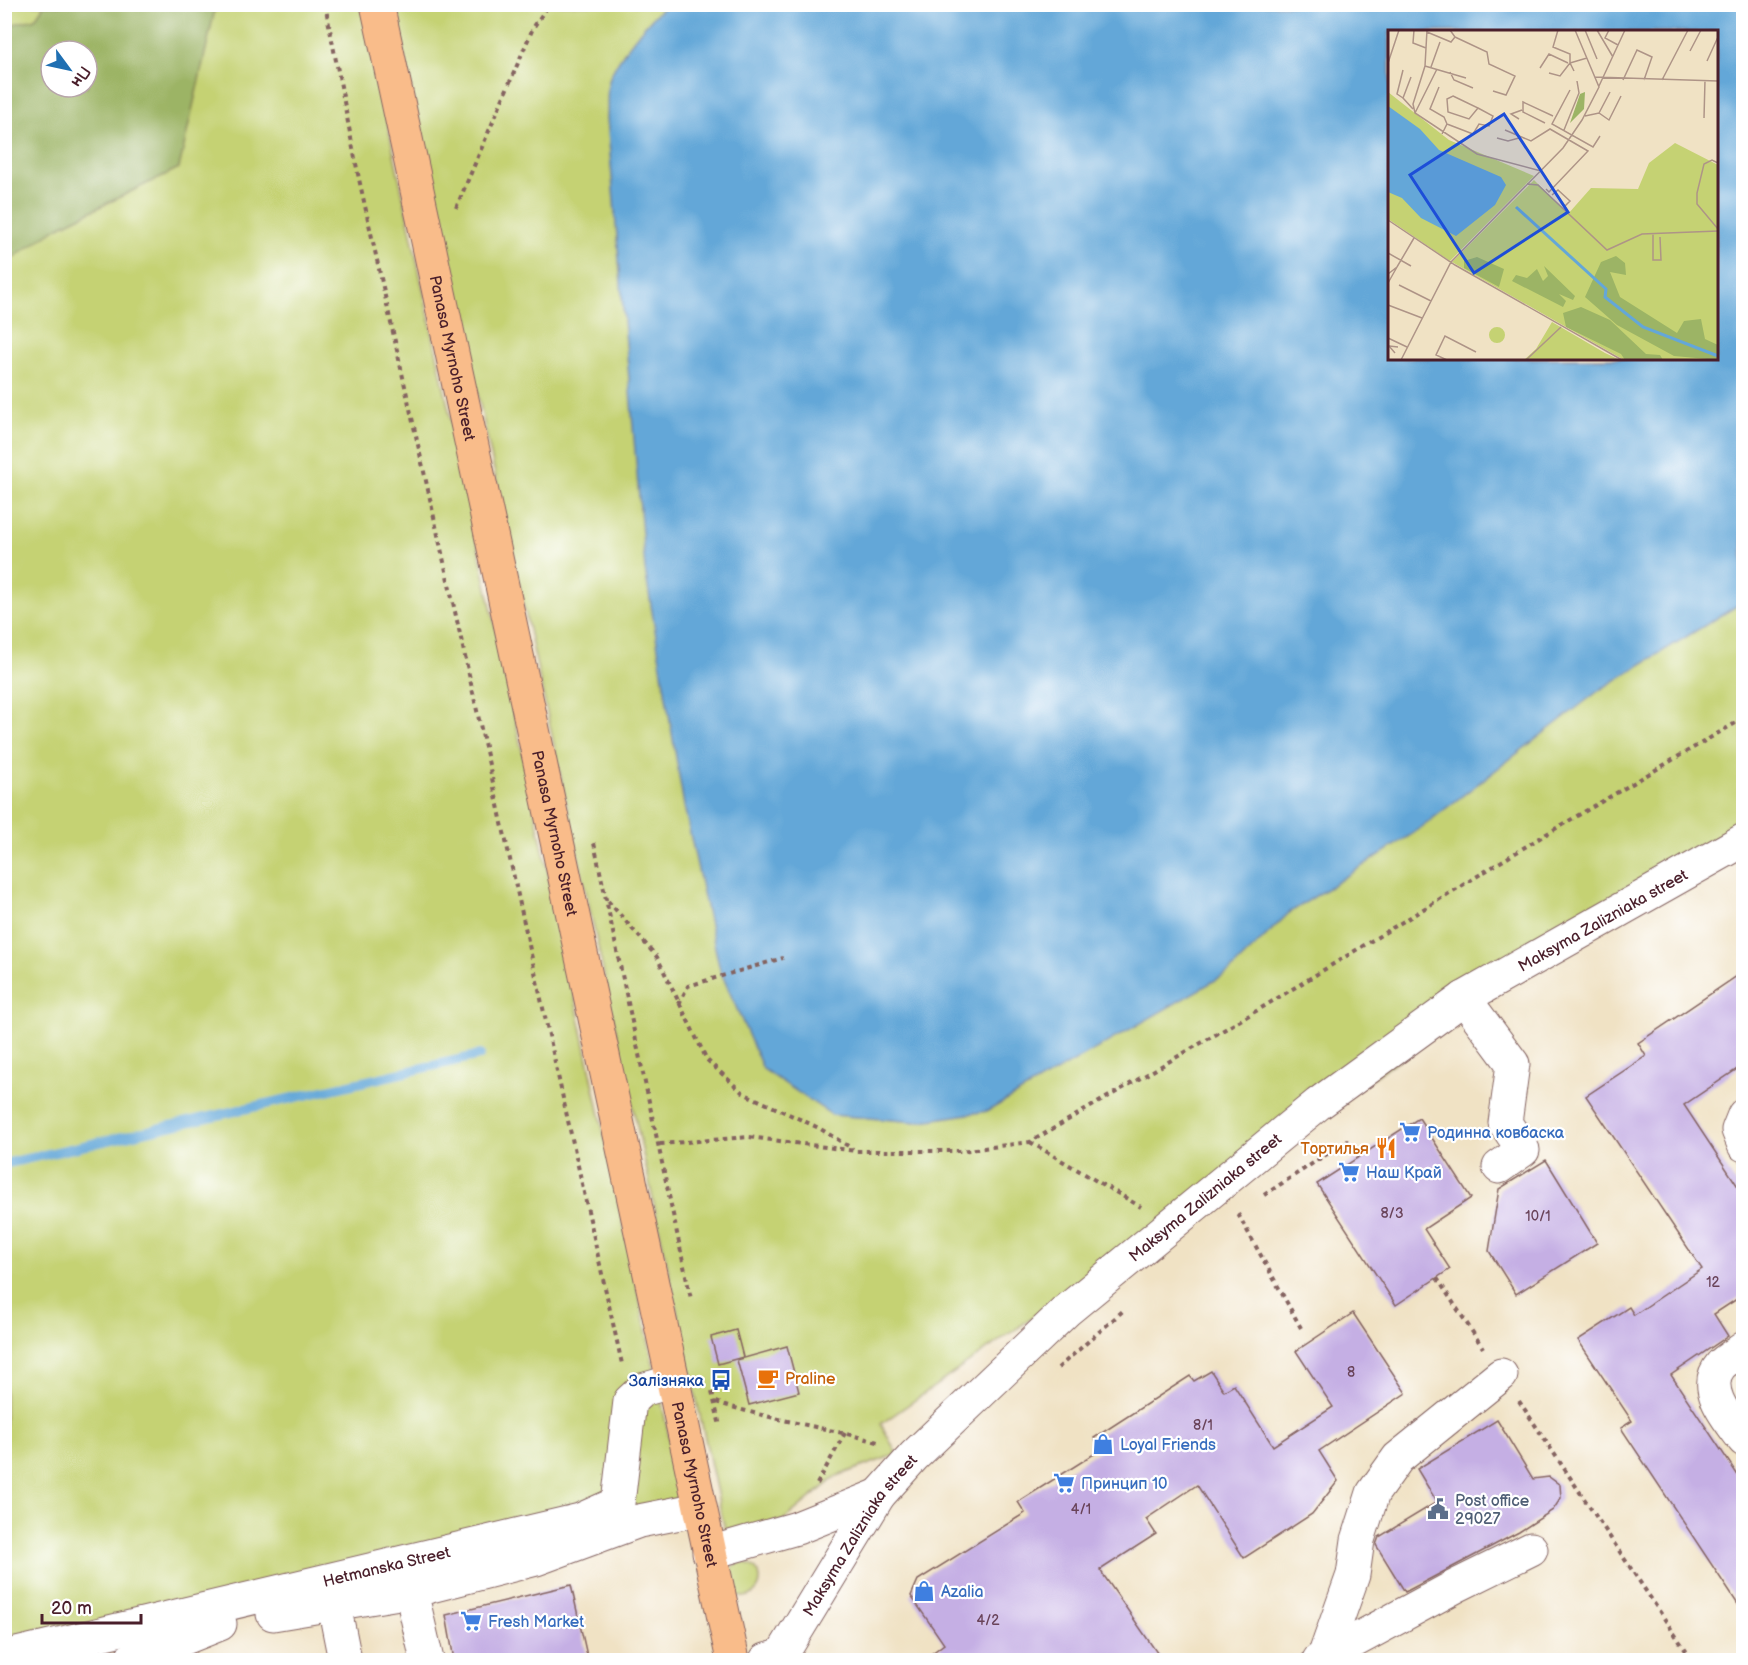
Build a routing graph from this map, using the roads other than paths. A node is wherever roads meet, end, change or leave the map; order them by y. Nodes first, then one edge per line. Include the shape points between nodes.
1 (377, 4) edge
2 (1743, 840) edge
3 (1464, 998) junction
4 (1743, 1115) edge
5 (1743, 1145) edge
6 (1499, 1167) dead end
7 (1743, 1348) edge
8 (1501, 1375) road end
9 (674, 1382) junction
10 (1743, 1440) edge
11 (879, 1495) junction
12 (700, 1509) junction
13 (1531, 1549) dead end
14 (709, 1553) junction
15 (411, 1591) junction
16 (334, 1605) junction
17 (4, 1657) edge
18 (1322, 1659) edge
19 (129, 1660) edge
20 (345, 1660) edge
21 (427, 1660) edge
22 (733, 1660) edge
23 (766, 1660) edge

1 - 9 main road, Panasa Myrnoho Street
2 - 3 street, Maksyma Zalizniaka street
3 - 6 street via 1513,1064 1505,1123 1523,1150
3 - 11 street, Maksyma Zalizniaka street via 1318,1104 1074,1304
4 - 5 street via 1738,1130
7 - 10 street via 1720,1366 1714,1381 1718,1405
8 - 18 street via 1398,1458 1373,1493 1358,1540 1353,1575
9 - 12 main road, Panasa Myrnoho Street
9 - 17 street, Hetmanska Street via 642,1390 630,1401 618,1503 580,1520
11 - 14 street via 797,1528
11 - 23 street, Maksyma Zalizniaka street via 781,1656
12 - 14 main road, Panasa Myrnoho Street
12 - 15 street via 639,1521 536,1559
13 - 18 street
14 - 22 main road, Panasa Myrnoho Street
15 - 16 street
15 - 21 street
16 - 19 street via 225,1622
16 - 20 street

